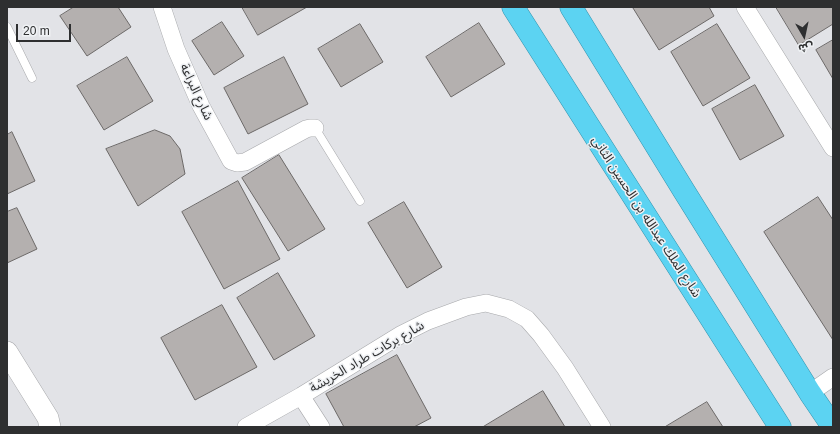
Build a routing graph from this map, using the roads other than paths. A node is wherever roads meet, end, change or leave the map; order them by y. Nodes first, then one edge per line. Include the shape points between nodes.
1 (162, 7) edge
2 (513, 7) edge
3 (571, 7) edge
4 (745, 7) edge
5 (7, 27) edge
6 (32, 78) dead end
7 (315, 128) joint
8 (833, 148) edge
9 (360, 201) dead end
10 (7, 352) edge
11 (832, 377) edge
12 (810, 393) junction
13 (301, 396) junction
14 (53, 424) edge
15 (246, 427) edge
16 (321, 427) edge
17 (602, 427) edge
18 (780, 427) edge
19 (833, 427) edge

1 - 7 street, شارع البراعة via 176,49 201,106 231,161 245,162 306,129
2 - 18 highway, شارع الملك عبدالله بن الحسين الثاني
3 - 12 highway
4 - 8 street
5 - 6 lane
7 - 9 lane
10 - 14 street
11 - 12 street
12 - 19 highway
13 - 15 street, شارع بركات طراد الخريشة
13 - 16 street
13 - 17 street, شارع بركات طراد الخريشة via 402,334 428,321 466,307 486,303 508,309 527,320 565,368

